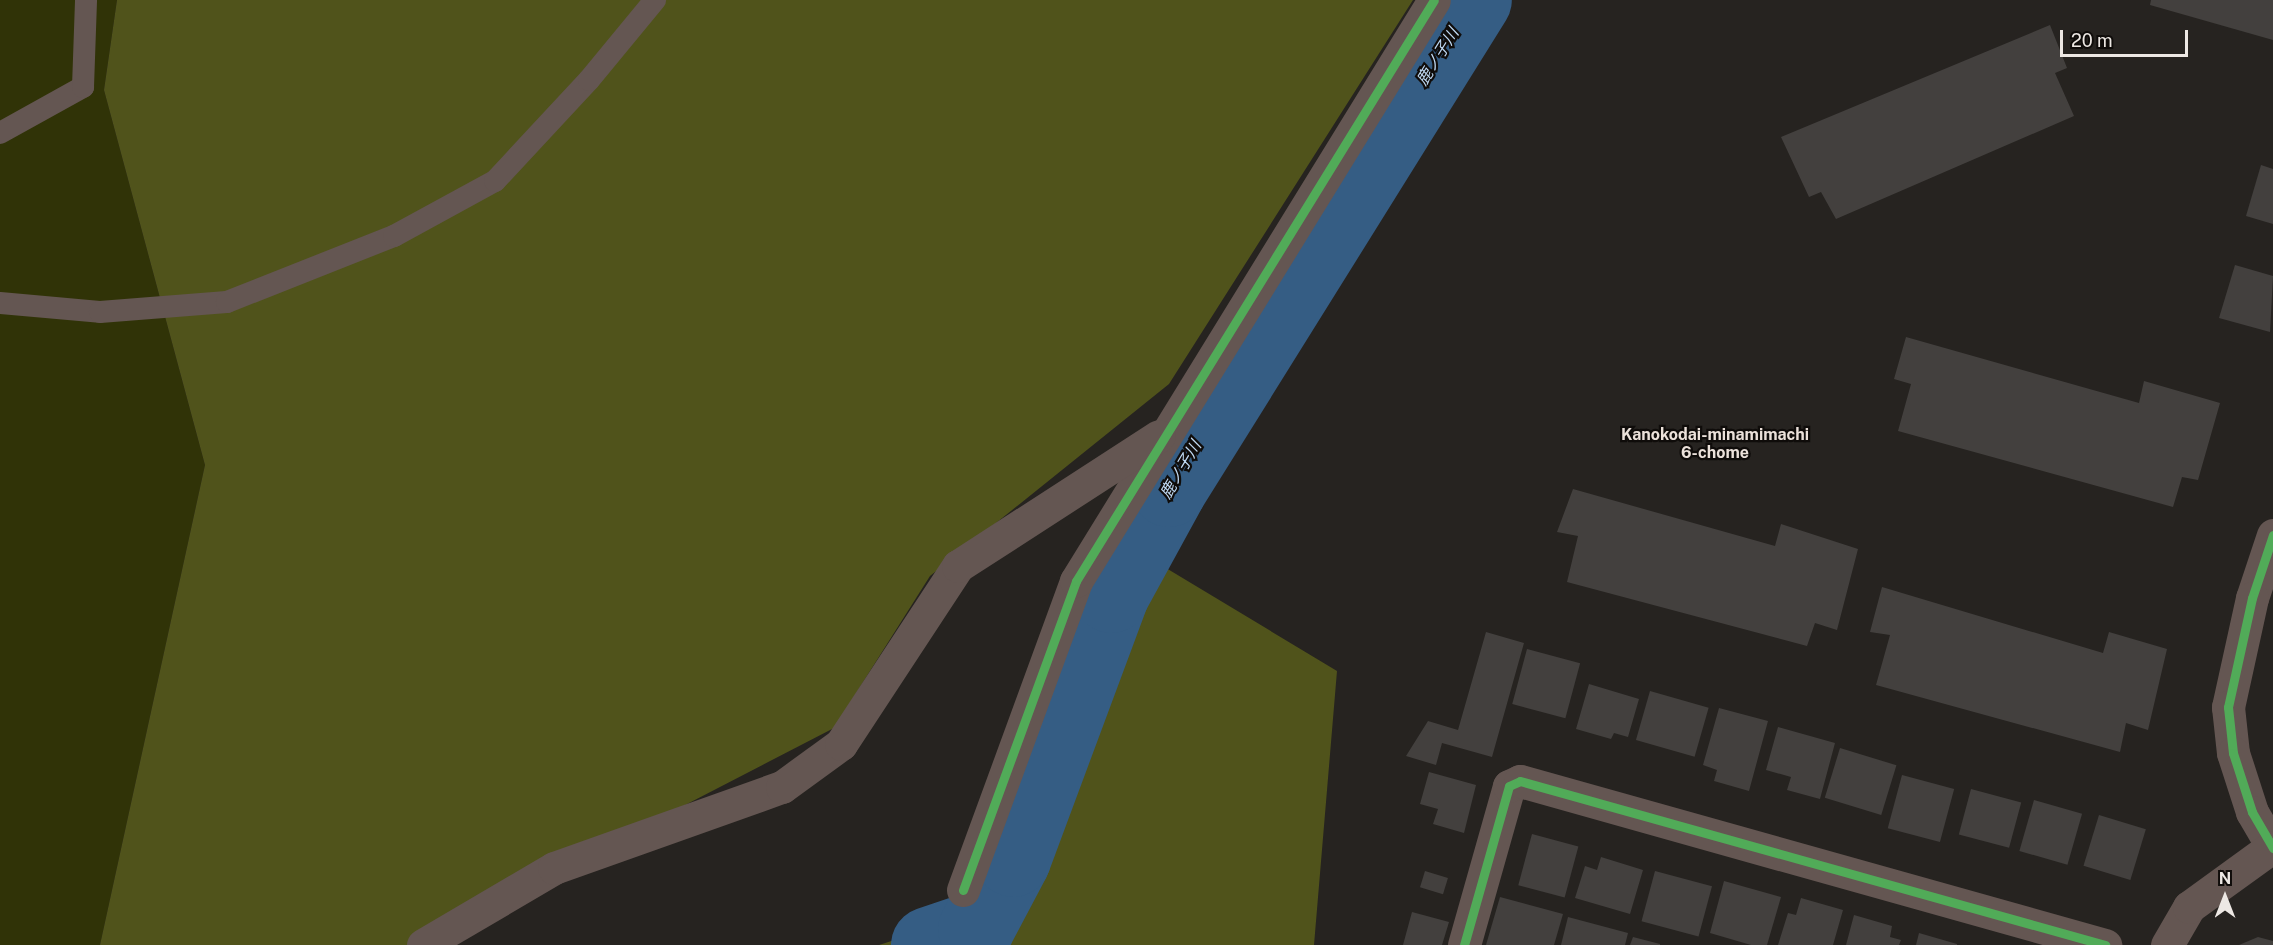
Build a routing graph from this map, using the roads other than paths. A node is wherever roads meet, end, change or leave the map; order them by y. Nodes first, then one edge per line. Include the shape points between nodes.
1 (86, 0) edge
2 (655, 0) edge
3 (1434, 0) edge
4 (0, 133) edge
5 (0, 303) edge
6 (1166, 432) junction
7 (2273, 535) edge
8 (2273, 847) edge
9 (963, 890) dead end
10 (2008, 933) edge
11 (423, 945) edge
12 (1464, 945) edge
13 (2105, 945) edge
14 (2167, 945) edge

1 - 4 lane via 82,87
2 - 5 lane via 589,80 495,181 394,237 227,302 100,312
3 - 6 street
6 - 9 street via 1076,580
6 - 11 street via 958,566 841,744 782,787 554,868
7 - 8 street via 2252,598 2228,707 2234,753 2252,812
8 - 14 street via 2189,907
10 - 12 street via 1520,781 1509,786
10 - 13 street

